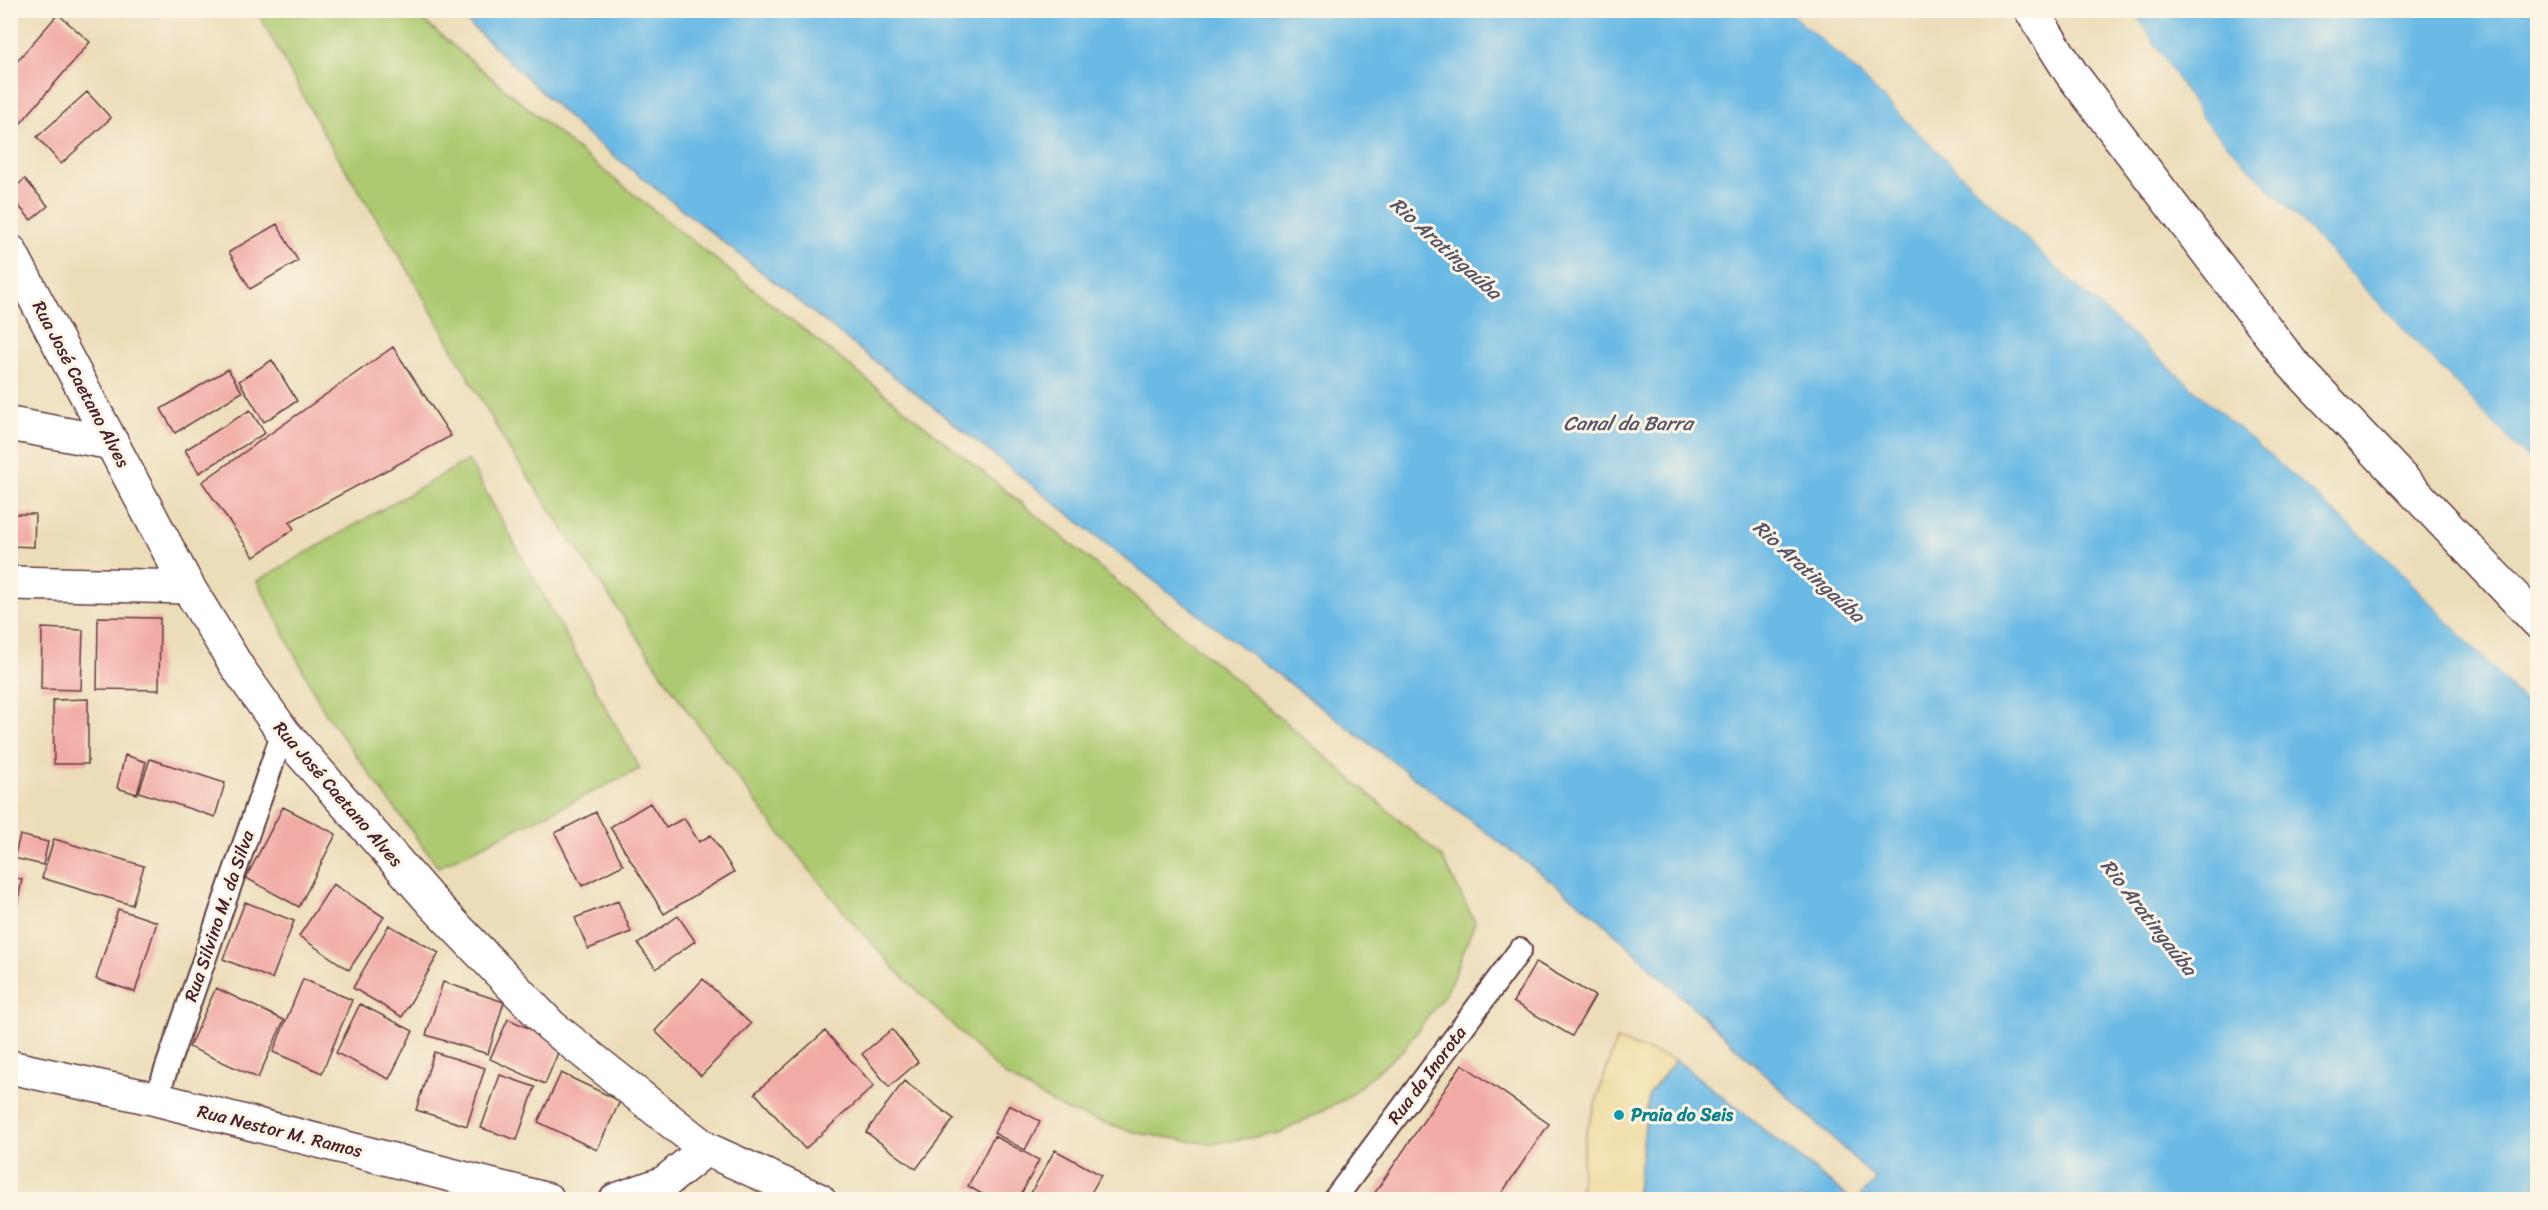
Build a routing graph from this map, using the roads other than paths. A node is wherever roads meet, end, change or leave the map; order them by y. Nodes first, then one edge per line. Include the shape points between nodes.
1 (2031, 10) edge
2 (10, 251) edge
3 (10, 424) edge
4 (112, 443) junction
5 (10, 583) edge
6 (188, 587) junction
7 (2538, 622) edge
8 (283, 732) junction
9 (1520, 950) dead end
10 (10, 1067) edge
11 (156, 1100) junction
12 (706, 1149) junction
13 (548, 1200) edge
14 (616, 1200) edge
15 (819, 1200) edge
16 (1334, 1200) edge

1 - 7 street via 2071,73 2290,362
2 - 4 street, Rua José Caetano Alves
3 - 4 street
4 - 6 street, Rua José Caetano Alves
5 - 6 street
6 - 8 street, Rua José Caetano Alves
8 - 11 lane, Rua Silvino M. da Silva
8 - 12 street, Rua José Caetano Alves via 431,901 551,1026
9 - 16 lane, Rua da Inorota
10 - 11 street, Rua Nestor M. Ramos
11 - 13 street, Rua Nestor M. Ramos
12 - 14 street via 664,1183
12 - 15 street, Rua José Caetano Alves

